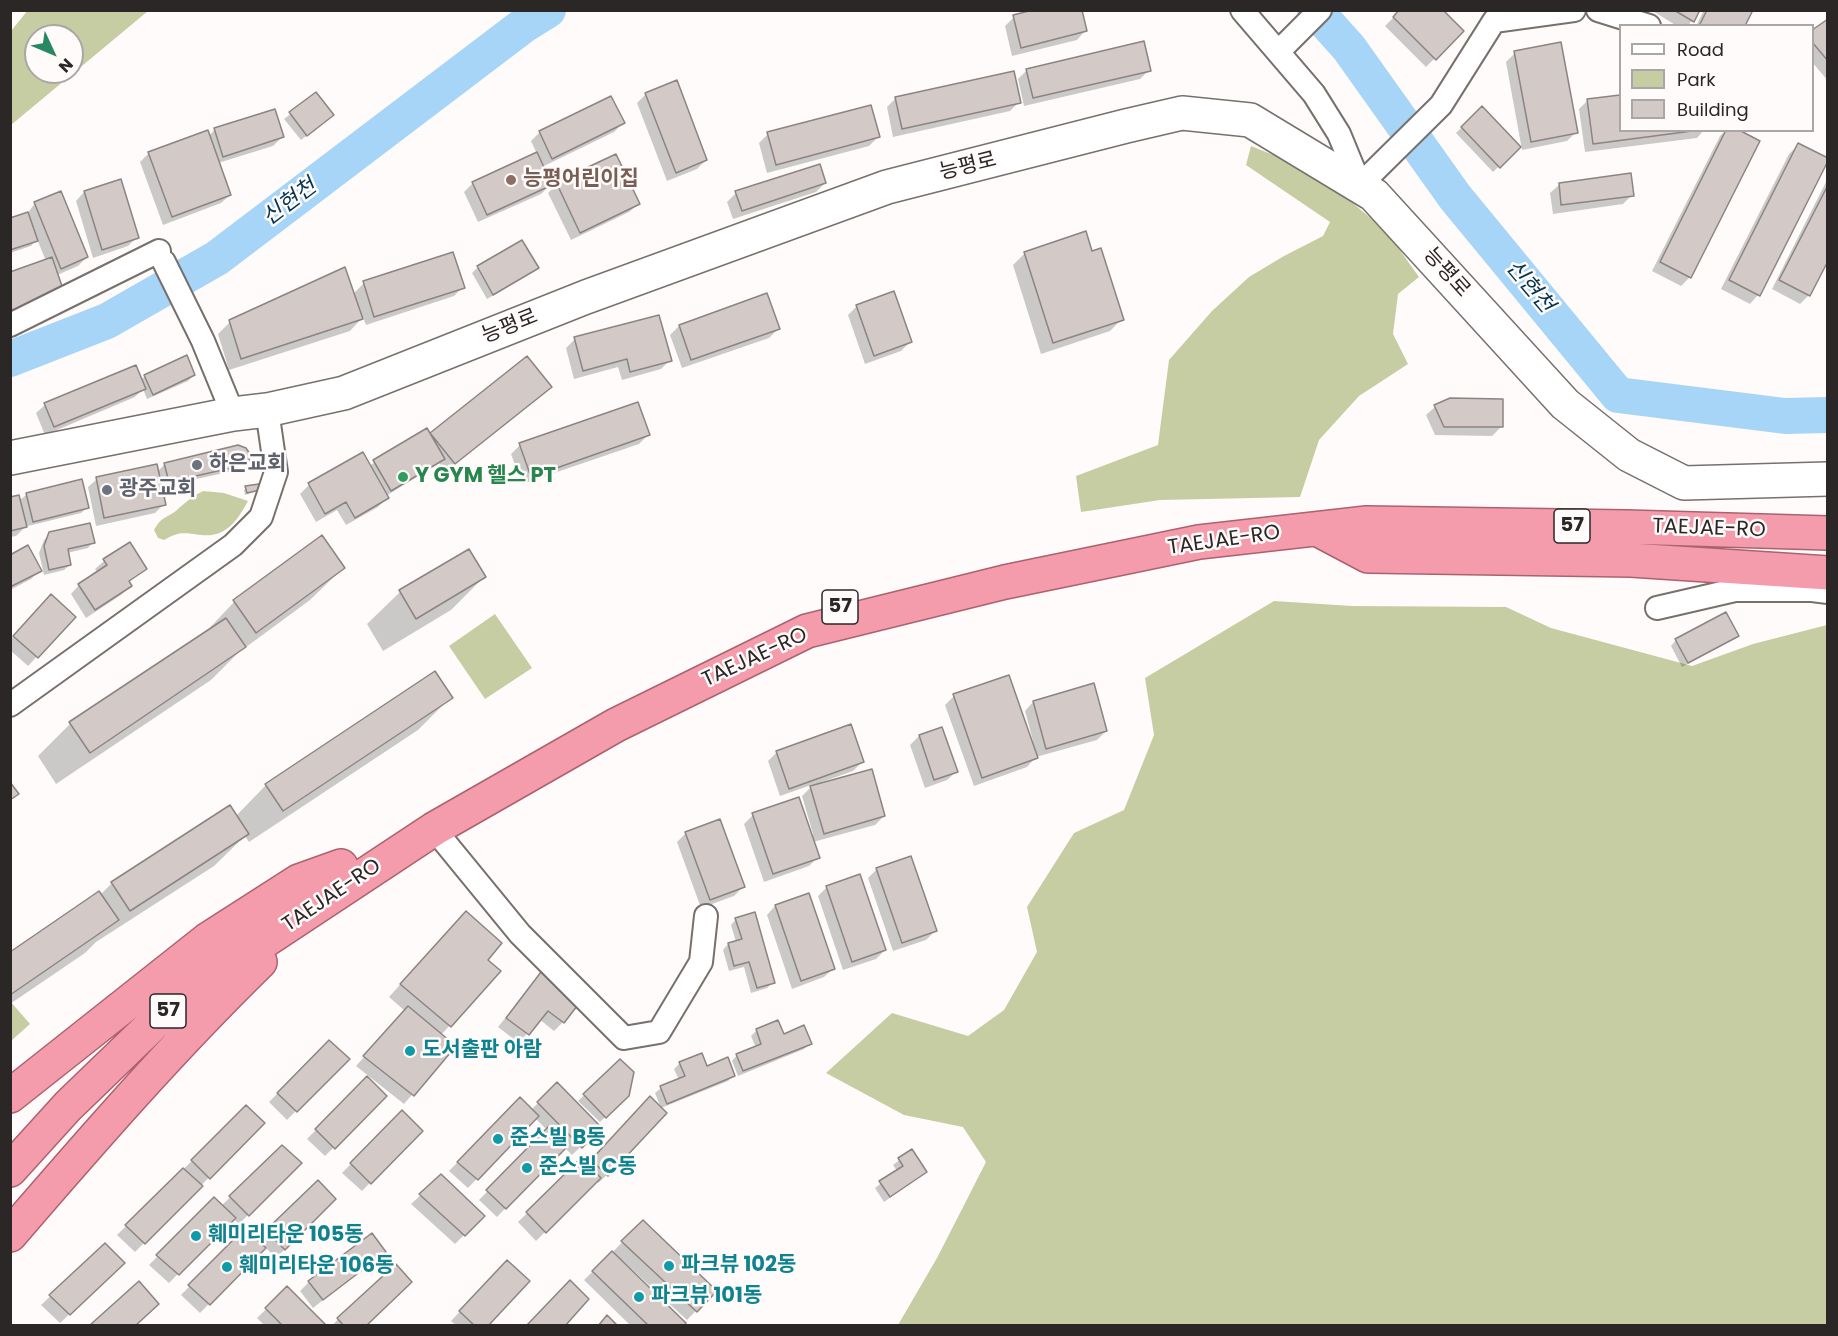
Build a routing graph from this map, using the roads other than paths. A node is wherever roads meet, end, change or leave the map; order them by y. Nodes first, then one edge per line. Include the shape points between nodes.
1 (1242, 10) edge
2 (1320, 10) edge
3 (1574, 10) edge
4 (1598, 10) edge
5 (1642, 24) edge
6 (1278, 52) junction
7 (1360, 185) junction
8 (10, 325) edge
9 (267, 410) junction
10 (233, 414) junction
11 (10, 458) edge
12 (1827, 479) edge
13 (1827, 514) edge
14 (1317, 529) junction
15 (1827, 533) edge
16 (1827, 573) edge
17 (1827, 592) edge
18 (1657, 608) dead end
19 (10, 705) edge
20 (434, 829) junction
21 (346, 875) junction
22 (706, 916) dead end
23 (10, 1096) edge
24 (10, 1146) edge
25 (10, 1170) edge
26 (10, 1235) edge

1 - 6 street
2 - 6 street
3 - 7 street via 1494,21 1441,105
4 - 5 street
6 - 7 street via 1314,94 1339,134
7 - 9 main road, 능평로 via 1250,120 1182,113 887,187 586,297 344,393
7 - 12 main road, 능평로 via 1374,195 1565,404 1629,455 1684,483
8 - 10 street via 162,257
9 - 10 main road, 능평로
9 - 19 street via 276,472 261,517 233,545
10 - 11 main road, 능평로
13 - 21 highway, TAEJAE-RO / 57 via 1618,506 1375,510 1201,525 798,616 612,713
14 - 15 highway, TAEJAE-RO / 57 via 1378,523
14 - 16 highway via 1368,556 1631,560
14 - 20 highway, TAEJAE-RO / 57 via 1199,542 1005,582 807,631 616,725
17 - 18 street via 1735,590
20 - 21 highway, TAEJAE-RO / 57
20 - 22 street via 520,934 624,1038 659,1032 701,962
21 - 23 highway via 299,881 207,940
21 - 24 highway, TAEJAE-RO / 57 via 276,908 192,969 138,1017
21 - 25 highway, TAEJAE-RO / 57 via 152,1025 68,1106
21 - 26 highway via 222,999

